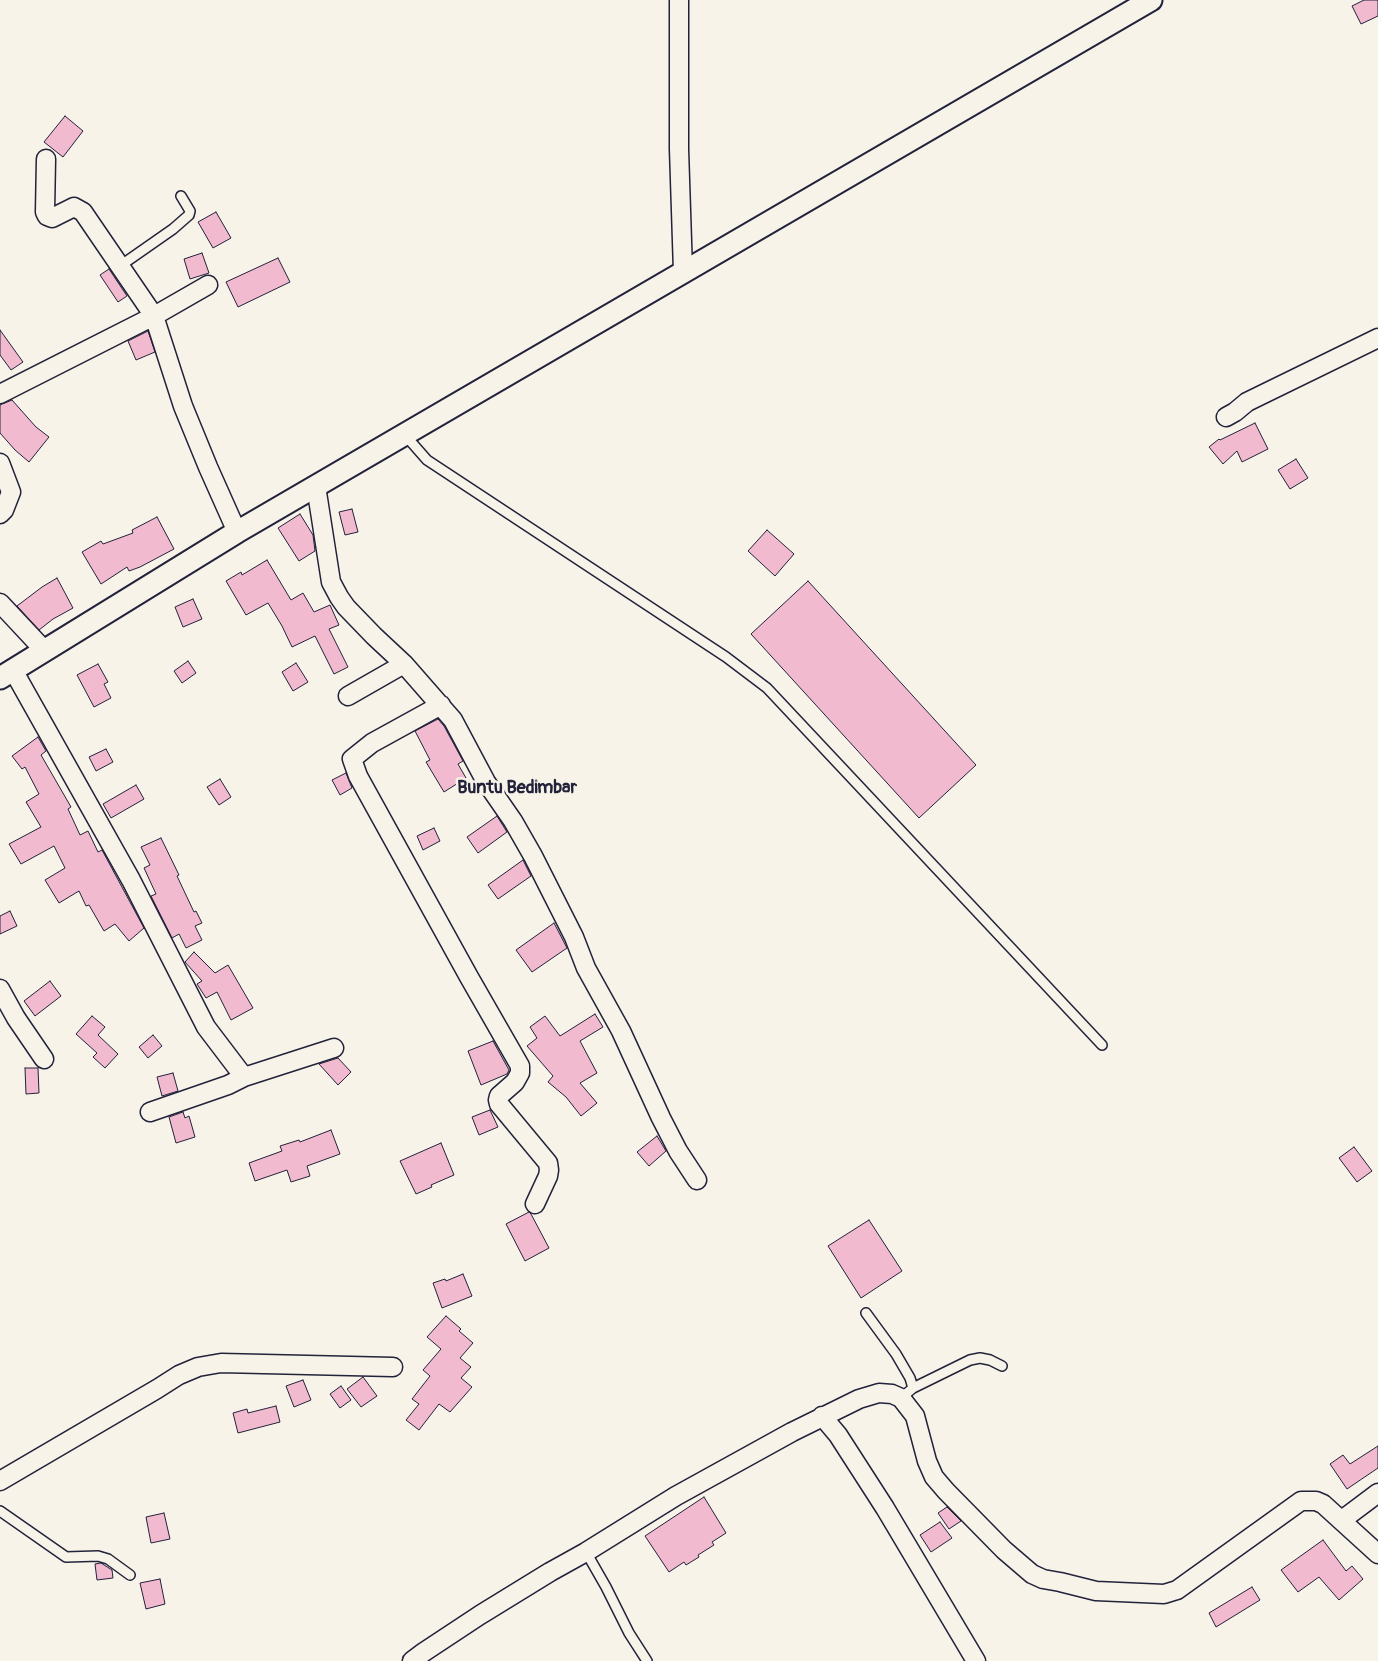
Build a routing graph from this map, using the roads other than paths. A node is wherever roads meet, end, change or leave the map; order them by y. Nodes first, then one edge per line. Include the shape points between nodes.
1 (679, 0) edge
2 (1151, 0) edge
3 (46, 159) dead end
4 (181, 196) dead end
5 (120, 266) junction
6 (694, 266) junction
7 (208, 285) dead end
8 (154, 316) junction
9 (1378, 338) edge
10 (0, 394) edge
11 (1226, 417) dead end
12 (405, 434) junction
13 (0, 463) edge
14 (316, 486) junction
15 (0, 514) edge
16 (237, 532) junction
17 (0, 603) edge
18 (44, 650) junction
19 (404, 664) junction
20 (6, 674) edge
21 (348, 696) dead end
22 (441, 705) junction
23 (0, 988) edge
24 (1102, 1044) dead end
25 (334, 1048) dead end
26 (44, 1059) dead end
27 (244, 1077) junction
28 (150, 1112) dead end
29 (696, 1180) dead end
30 (535, 1204) dead end
31 (866, 1313) dead end
32 (1002, 1366) dead end
33 (394, 1367) dead end
34 (907, 1393) junction
35 (822, 1416) junction
36 (0, 1481) edge
37 (1378, 1493) edge
38 (0, 1511) edge
39 (1342, 1520) junction
40 (586, 1552) junction
41 (1378, 1554) edge
42 (130, 1575) dead end
43 (412, 1661) edge
44 (647, 1661) edge
45 (976, 1661) edge

1 - 6 street via 679,149
2 - 6 street
3 - 5 street via 47,216 52,218 74,207 79,209
4 - 5 lane via 189,215
5 - 8 street
6 - 12 street
7 - 8 street
8 - 10 street
8 - 16 street via 183,406
9 - 11 street via 1247,402
12 - 14 street
12 - 24 lane via 427,460 726,657 767,688
13 - 15 street via 11,492
14 - 16 street
14 - 19 street via 331,582 346,607
16 - 18 street
17 - 18 street
18 - 20 street
19 - 21 street
19 - 22 street
20 - 27 street via 127,872 206,1027
22 - 29 street via 454,720 486,782 532,856 574,937 586,968 621,1031 661,1118
22 - 30 street via 372,743 352,758 358,776 520,1066 515,1082 498,1100 548,1163 548,1176
23 - 26 street
25 - 27 street
27 - 28 street
31 - 34 lane via 910,1378
32 - 34 lane via 980,1358 970,1360
33 - 36 street via 220,1363 198,1367 179,1375
34 - 35 street via 879,1393
34 - 39 street via 934,1477 992,1539 1032,1574 1043,1579 1096,1591 1164,1594 1177,1590 1301,1501 1323,1504
35 - 40 street via 676,1496
35 - 45 street via 886,1508
37 - 39 street
38 - 42 lane via 66,1557 108,1558
39 - 41 street
40 - 43 street via 480,1615
40 - 44 lane

